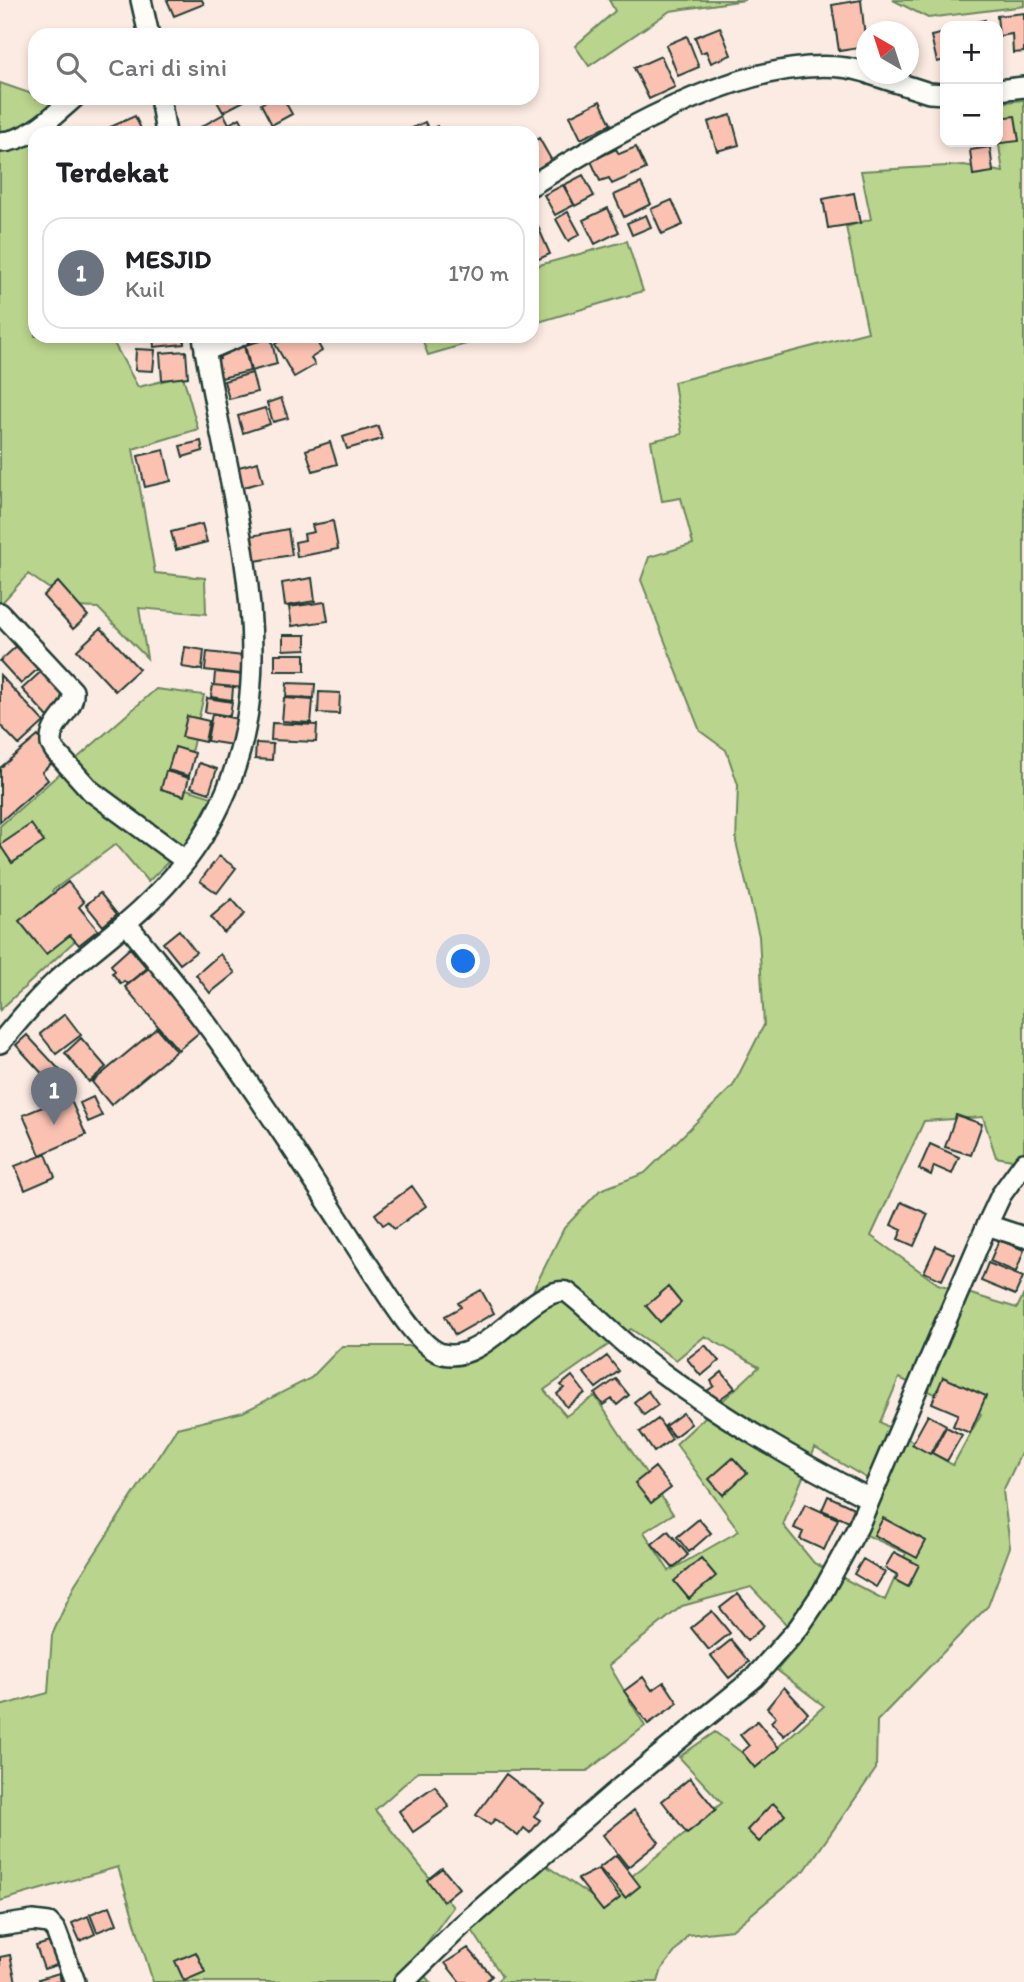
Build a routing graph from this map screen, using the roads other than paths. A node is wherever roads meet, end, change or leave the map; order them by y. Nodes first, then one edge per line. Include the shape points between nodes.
1 (141, 0) edge
2 (145, 28) edge
3 (856, 72) edge
4 (902, 84) edge
5 (1024, 87) edge
6 (1003, 89) edge
7 (940, 94) edge
8 (65, 105) edge
9 (161, 105) edge
10 (38, 126) edge
11 (165, 126) edge
12 (28, 133) edge
13 (0, 142) edge
14 (539, 182) edge
15 (204, 343) edge
16 (0, 612) edge
17 (186, 861) junction
18 (127, 924) junction
19 (0, 1043) edge
20 (1024, 1163) edge
21 (987, 1225) junction
22 (1024, 1237) edge
23 (870, 1499) junction
24 (0, 1926) edge
25 (75, 1982) edge
26 (404, 1982) edge

1 - 2 street
3 - 14 street via 801,67 706,92 586,152
4 - 7 street
5 - 6 street
8 - 10 street
9 - 11 street
12 - 13 street
15 - 17 street via 248,574 254,650 246,727 236,763 205,832
16 - 17 street via 73,691 73,701 53,728 55,751 91,791
17 - 18 street
18 - 19 street via 63,975
18 - 23 street via 216,1036 374,1273 431,1349 450,1356 463,1354 543,1300 567,1292 636,1353 723,1415
20 - 21 street
21 - 22 street
21 - 23 street
23 - 26 street via 822,1592 774,1659 444,1942
24 - 25 street via 33,1920 49,1923

